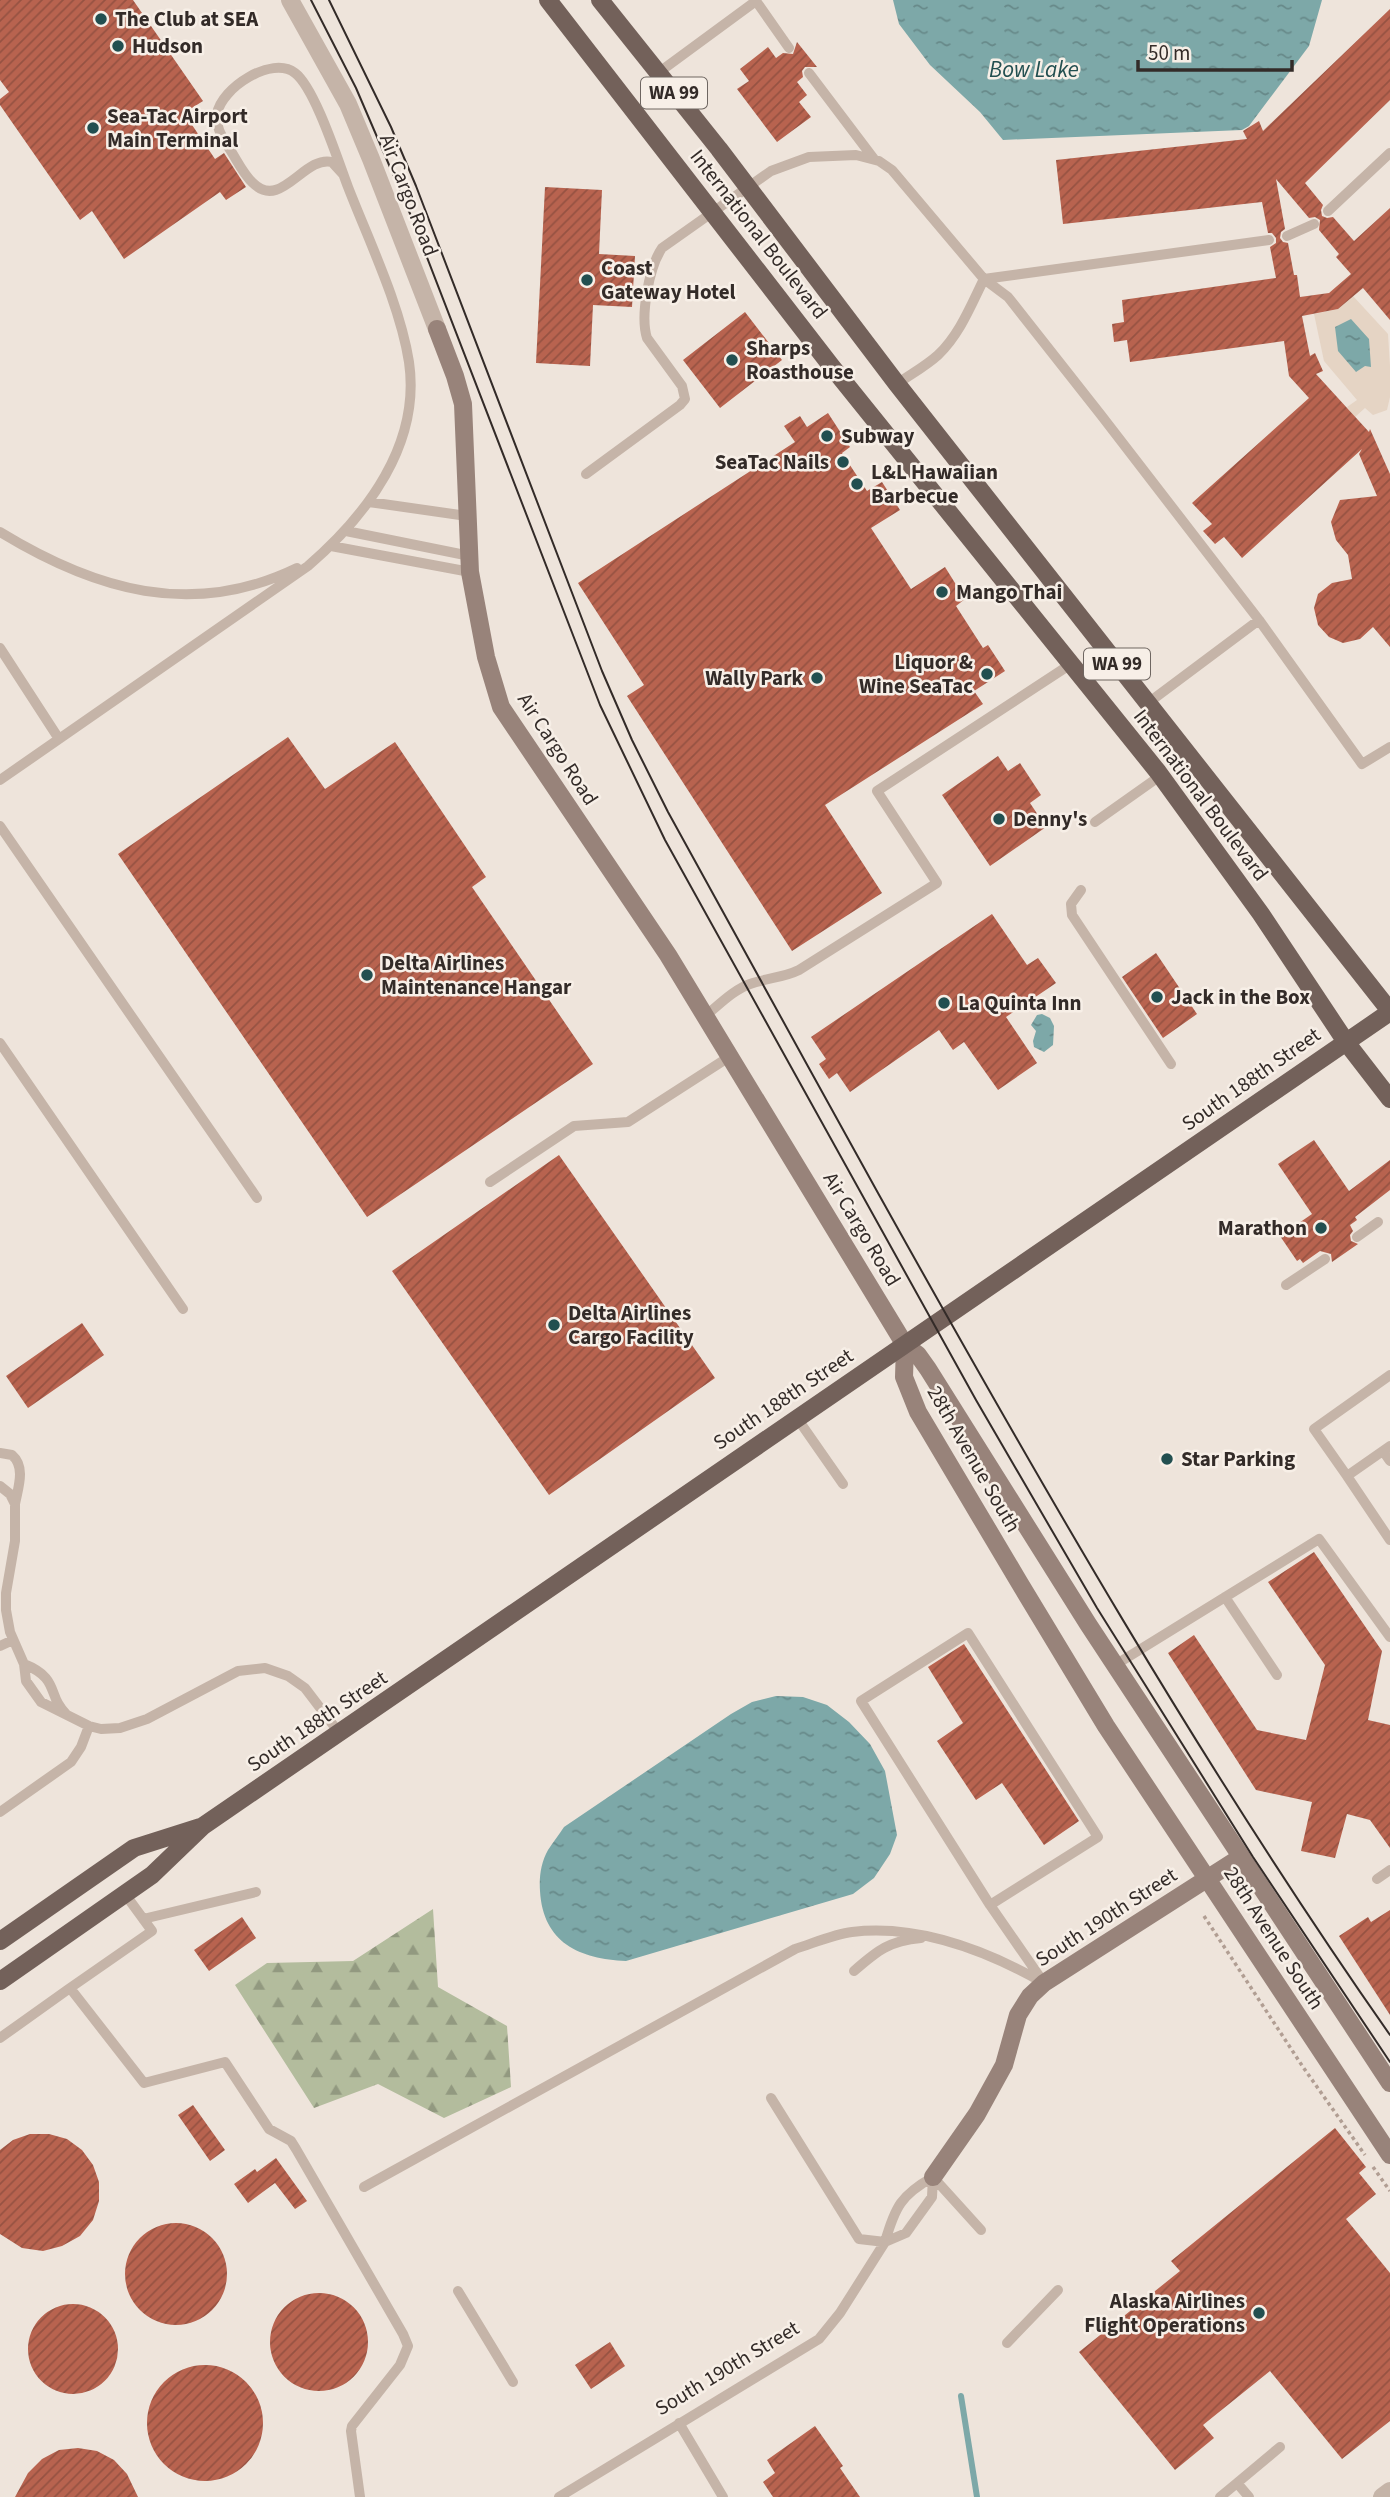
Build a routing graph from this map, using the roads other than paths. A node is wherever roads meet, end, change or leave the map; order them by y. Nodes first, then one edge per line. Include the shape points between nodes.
1 (290, 0) edge
2 (548, 0) edge
3 (600, 0) edge
4 (789, 48) dead end
5 (658, 73) junction
6 (809, 73) dead end
7 (1390, 153) edge
8 (874, 159) junction
9 (344, 174) junction
10 (747, 187) junction
11 (713, 211) junction
12 (1328, 211) dead end
13 (1314, 224) dead end
14 (1287, 236) dead end
15 (1269, 240) dead end
16 (984, 279) junction
17 (436, 329) joint
18 (897, 384) junction
19 (586, 474) dead end
20 (369, 502) junction
21 (467, 516) junction
22 (346, 531) junction
23 (0, 532) edge
24 (328, 549) junction
25 (470, 564) junction
26 (1259, 620) junction
27 (0, 648) edge
28 (1071, 664) junction
29 (1148, 703) junction
30 (59, 739) junction
31 (1390, 747) edge
32 (1160, 776) junction
33 (0, 780) edge
34 (1094, 822) dead end
35 (0, 826) edge
36 (1081, 890) dead end
37 (1390, 1012) edge
38 (705, 1016) junction
39 (1346, 1042) junction
40 (0, 1043) edge
41 (729, 1057) junction
42 (1171, 1064) dead end
43 (1390, 1099) edge
44 (490, 1182) dead end
45 (257, 1198) dead end
46 (1378, 1222) dead end
47 (1357, 1237) dead end
48 (1325, 1259) dead end
49 (1286, 1285) dead end
50 (183, 1309) dead end
51 (905, 1345) junction
52 (1390, 1375) edge
53 (797, 1418) junction
54 (1386, 1448) edge
55 (0, 1453) edge
56 (1390, 1461) edge
57 (1347, 1476) junction
58 (843, 1484) dead end
59 (0, 1486) edge
60 (15, 1504) junction
61 (1390, 1539) edge
62 (1225, 1597) junction
63 (1390, 1637) edge
64 (13, 1640) junction
65 (0, 1646) edge
66 (24, 1664) junction
67 (1115, 1665) junction
68 (1278, 1675) dead end
69 (70, 1718) junction
70 (89, 1726) junction
71 (340, 1734) junction
72 (0, 1812) edge
73 (203, 1826) junction
74 (1241, 1857) junction
75 (1390, 1870) edge
76 (1208, 1878) junction
77 (1377, 1879) dead end
78 (256, 1892) dead end
79 (125, 1894) junction
80 (990, 1905) junction
81 (143, 1919) junction
82 (928, 1937) junction
83 (0, 1941) edge
84 (854, 1971) dead end
85 (0, 1981) edge
86 (1044, 1983) junction
87 (70, 1988) junction
88 (0, 2038) edge
89 (1390, 2083) edge
90 (771, 2098) dead end
91 (1390, 2155) edge
92 (933, 2177) junction
93 (364, 2188) dead end
94 (981, 2230) dead end
95 (885, 2242) junction
96 (1058, 2290) dead end
97 (458, 2291) dead end
98 (1007, 2343) dead end
99 (513, 2382) dead end
100 (679, 2423) junction
101 (1280, 2447) dead end
102 (1237, 2483) junction
103 (1390, 2491) edge
104 (359, 2496) edge
105 (559, 2497) edge
106 (723, 2497) edge
107 (1220, 2497) edge
108 (1249, 2497) edge
109 (1382, 2497) edge

1 - 17 street, Air Cargo Road via 348,104
2 - 11 main road, International Boulevard / WA 99
3 - 5 main road, International Boulevard / WA 99
4 - 5 lane via 756,1
5 - 10 main road, International Boulevard / WA 99
6 - 8 lane
7 - 12 lane
8 - 10 lane via 842,154 809,157 771,171
8 - 16 lane via 908,186
9 - 9 lane via 310,92 295,73 276,66 266,69 242,82 220,104 217,114 222,137 261,190 284,187 322,161 332,162
9 - 20 lane via 394,308 409,363 410,405 405,428 388,472
10 - 11 lane
10 - 18 main road, International Boulevard / WA 99
11 - 19 lane via 662,248 650,274 644,329 685,399
11 - 28 main road, International Boulevard / WA 99
13 - 14 lane
15 - 16 lane
16 - 18 lane via 958,330 936,357
16 - 26 lane via 1021,312
17 - 21 main road, Air Cargo Road via 463,404
18 - 29 main road, International Boulevard / WA 99
20 - 21 lane
20 - 22 lane
21 - 25 main road, Air Cargo Road
22 - 24 lane
22 - 25 lane
23 - 24 lane via 97,579 168,594 230,592 283,575
24 - 25 lane
24 - 30 lane
25 - 38 main road, Air Cargo Road via 486,657 501,707
26 - 29 lane
26 - 31 lane via 1362,764
27 - 30 lane
28 - 32 main road, International Boulevard / WA 99
28 - 38 lane via 877,791 937,883 799,970 742,988
29 - 37 main road, International Boulevard / WA 99
30 - 33 lane
32 - 34 lane
32 - 39 main road, International Boulevard / WA 99 via 1261,914
35 - 45 lane
36 - 42 lane via 1071,904 1072,915
37 - 39 main road, South 188th Street
38 - 41 main road, Air Cargo Road
39 - 43 main road, International Boulevard / WA 99
39 - 51 main road, South 188th Street
40 - 50 lane
41 - 44 lane via 628,1122 574,1126
41 - 51 main road, Air Cargo Road
46 - 47 lane
48 - 49 lane
51 - 53 main road, South 188th Street
51 - 67 main road, 28th Avenue South via 928,1369
51 - 76 main road, 28th Avenue South via 904,1377 918,1412 1082,1686
52 - 57 lane via 1314,1429
53 - 58 lane
53 - 71 main road, South 188th Street
54 - 56 lane
54 - 57 lane
55 - 60 lane via 19,1462
57 - 61 lane
59 - 60 lane
60 - 64 lane via 15,1541 6,1593
62 - 63 lane via 1319,1539
62 - 67 lane
62 - 68 lane
64 - 65 lane
64 - 66 lane
66 - 69 lane via 43,1674
66 - 69 lane via 26,1681 37,1698
67 - 74 main road, 28th Avenue South
69 - 70 lane
70 - 71 lane via 133,1725 230,1674 265,1668 305,1688
70 - 72 lane via 71,1762
71 - 73 main road, South 188th Street
73 - 79 main road, South 188th Street
73 - 83 main road, South 188th Street via 134,1848
74 - 76 main road, South 190th Street
74 - 89 main road, 28th Avenue South
75 - 77 lane
76 - 86 main road, South 190th Street
76 - 91 main road, 28th Avenue South
78 - 81 lane
79 - 81 lane
79 - 85 main road, South 188th Street
80 - 80 lane via 1098,1837 968,1633 861,1701
80 - 86 lane
81 - 87 lane via 152,1931
82 - 84 lane via 882,1947
82 - 86 lane via 1005,1961
82 - 93 lane via 896,1930 850,1932 796,1949
86 - 92 main road, South 190th Street via 1018,2015 1004,2065 977,2114
87 - 88 lane
87 - 104 lane via 144,2082 225,2062 269,2129 291,2141 403,2334 408,2346 400,2365 351,2431
90 - 95 lane via 859,2239
92 - 94 lane
92 - 95 lane via 913,2188 894,2212
92 - 95 lane via 932,2197 906,2233
95 - 100 lane, South 190th Street via 819,2339
96 - 98 lane
97 - 99 lane
100 - 105 lane, South 190th Street
100 - 106 lane
101 - 102 lane
102 - 107 lane
102 - 108 lane
103 - 109 street

